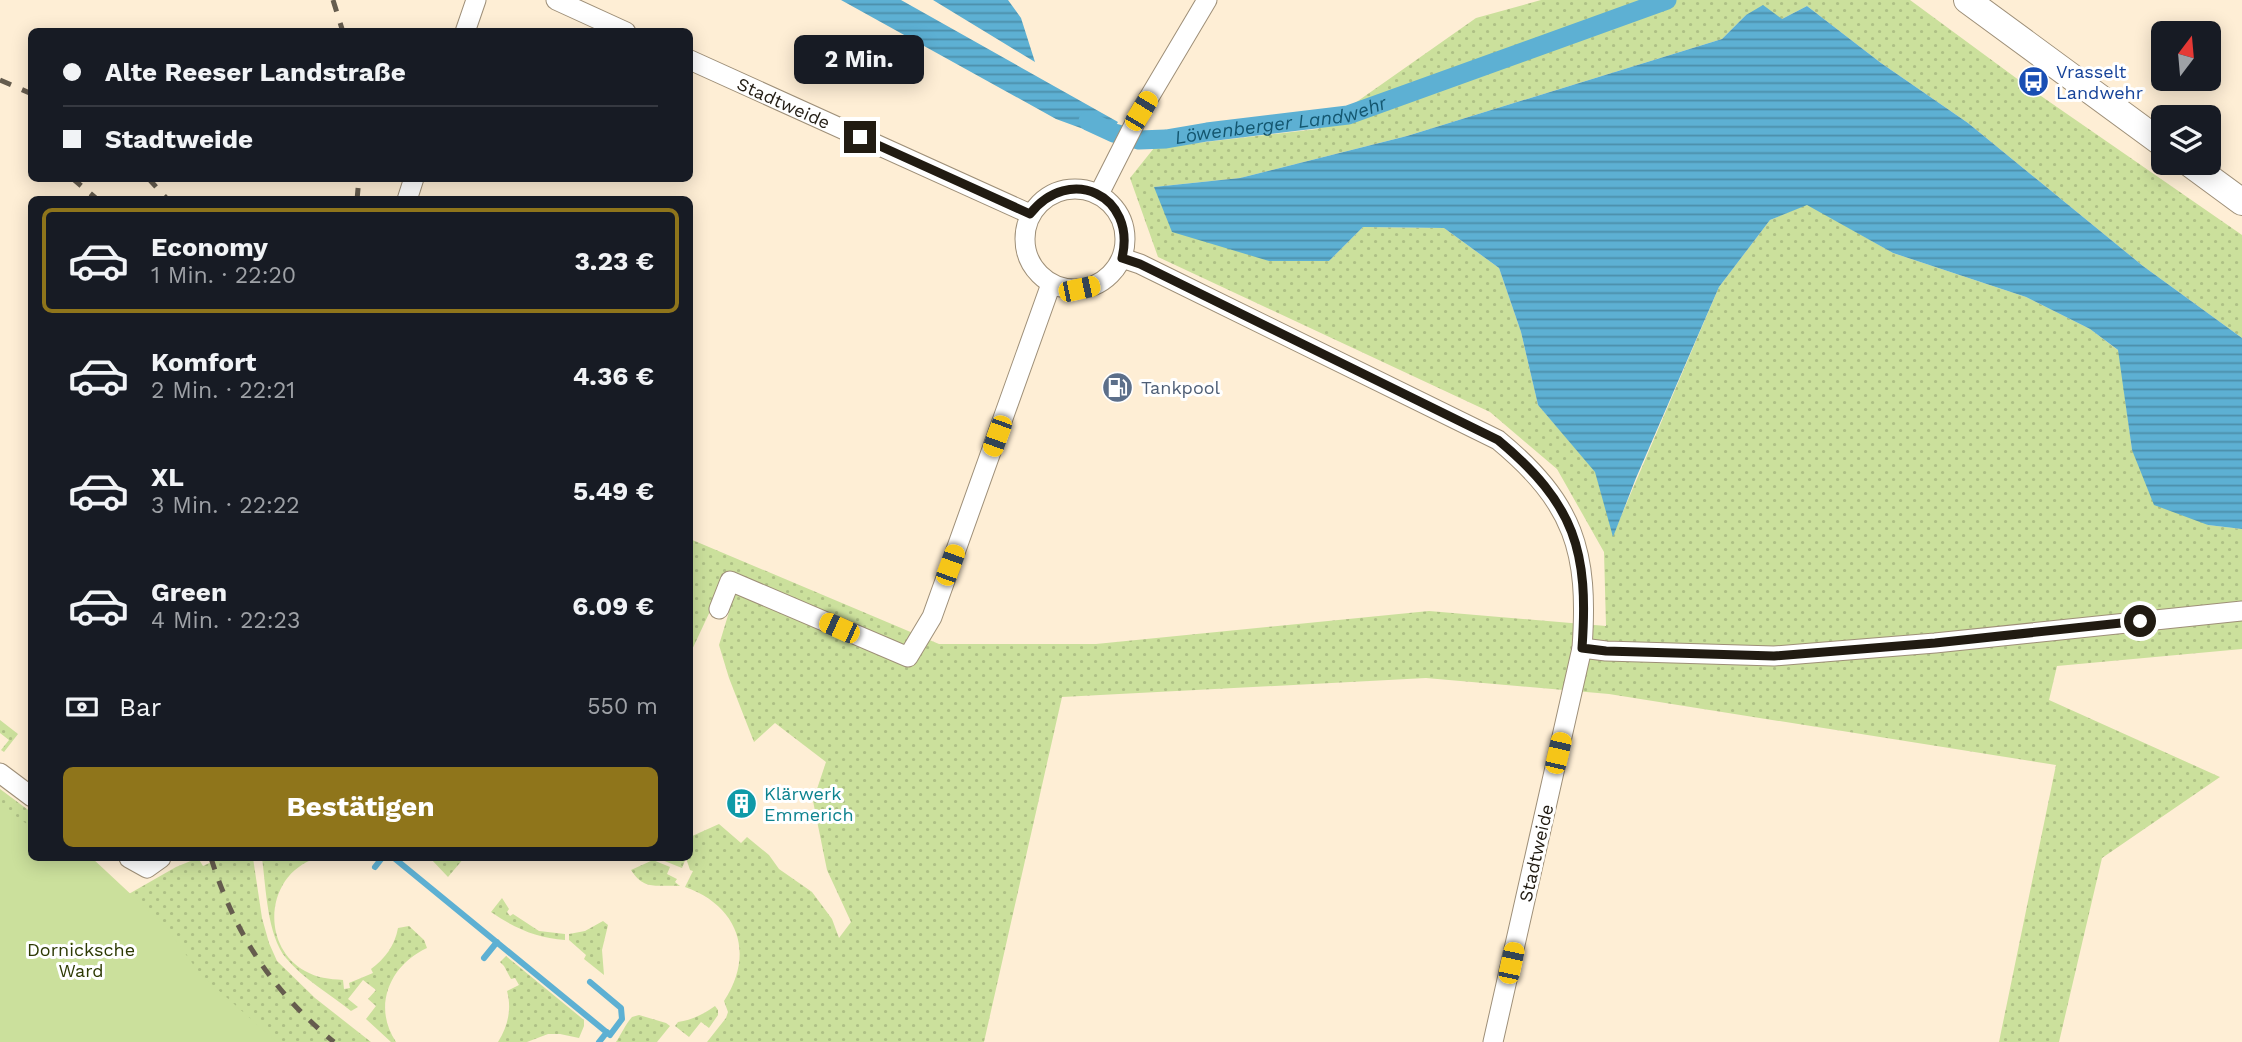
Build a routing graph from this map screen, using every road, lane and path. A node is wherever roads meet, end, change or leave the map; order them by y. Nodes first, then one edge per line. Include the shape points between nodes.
1 (476, 0) edge
2 (556, 0) edge
3 (1208, 0) edge
4 (1967, 0) edge
5 (466, 28) edge
6 (617, 28) edge
7 (693, 61) edge
8 (2151, 135) edge
9 (2205, 175) edge
10 (1098, 194) junction
11 (2242, 202) edge
12 (1030, 214) junction
13 (1122, 258) junction
14 (1051, 284) junction
15 (719, 608) dead end
16 (2242, 611) edge
17 (1582, 648) junction
18 (0, 774) edge
19 (28, 794) edge
20 (1493, 1042) edge

1 - 5 street
2 - 6 street
3 - 10 street via 1141,111
4 - 8 main road
7 - 12 street, Stadtweide
9 - 11 main road
10 - 12 street via 1084,189 1060,191
10 - 13 street via 1115,209 1125,228
12 - 14 street via 1024,245 1029,261
13 - 14 street via 1105,280 1092,286 1079,289
13 - 17 street, Stadtweide via 1498,440 1526,463 1571,527 1581,562
14 - 15 street via 932,617 908,657 730,580
16 - 17 street via 1774,656
17 - 20 street, Stadtweide
18 - 19 street

